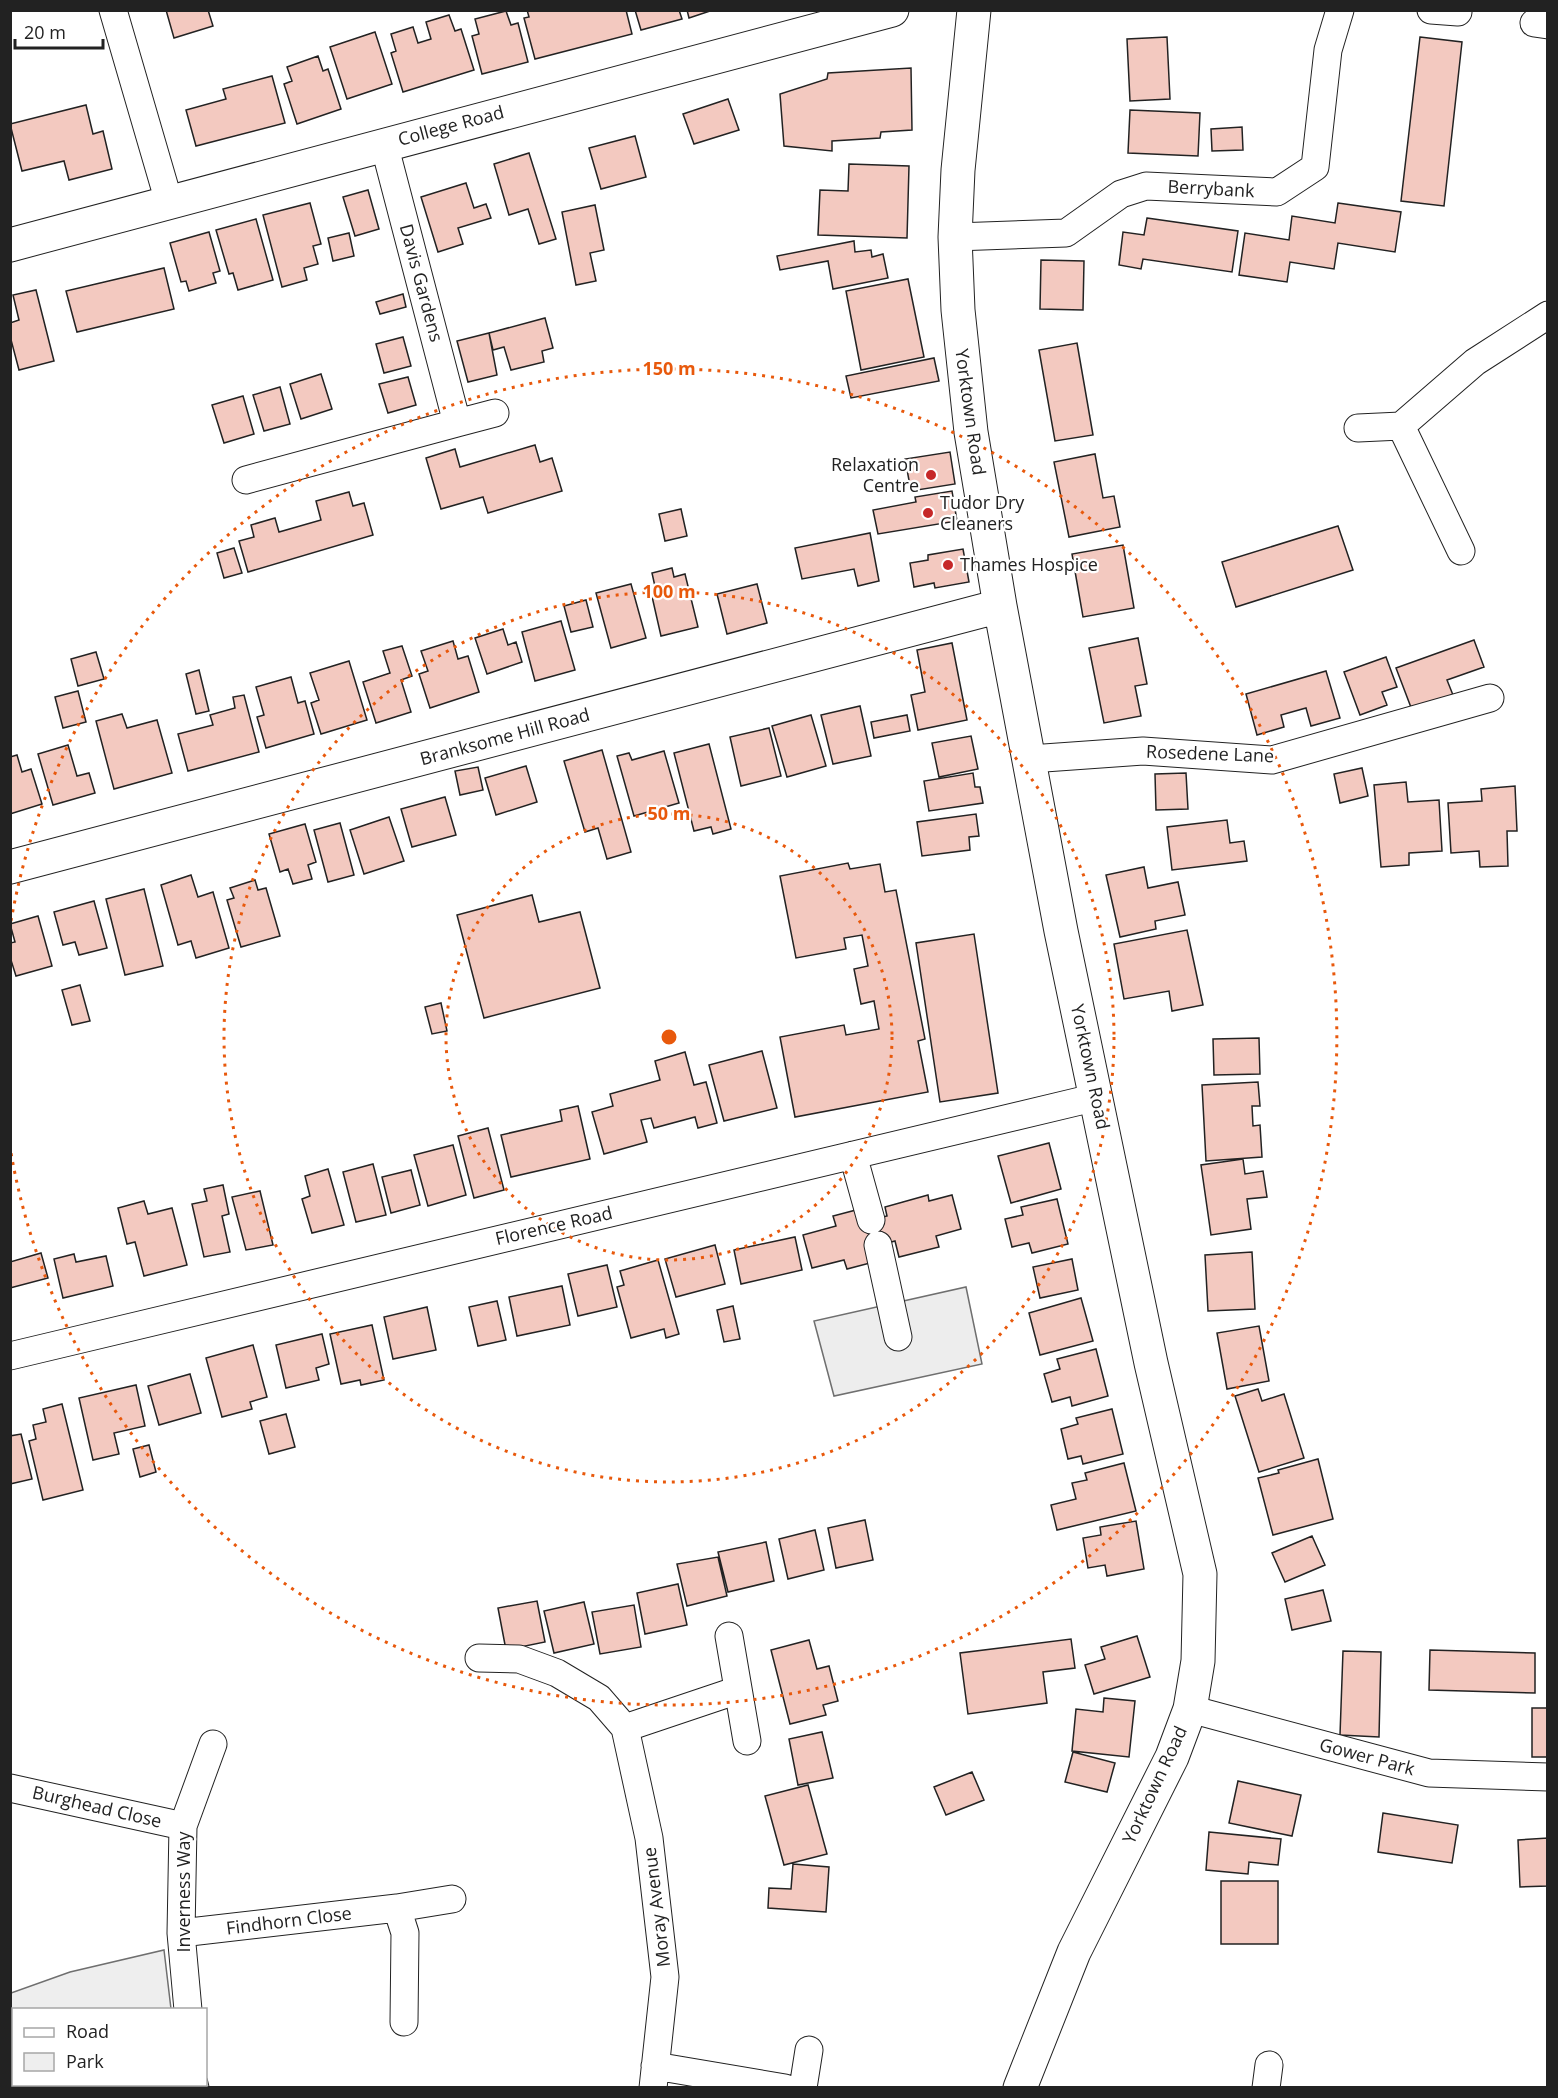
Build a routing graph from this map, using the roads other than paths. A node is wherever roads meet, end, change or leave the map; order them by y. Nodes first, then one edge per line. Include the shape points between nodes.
1 (113, 10) edge
2 (892, 10) edge
3 (974, 10) edge
4 (1340, 10) edge
5 (1431, 10) edge
6 (1458, 12) dead end
7 (384, 144) junction
8 (169, 202) junction
9 (955, 237) junction
10 (10, 245) edge
11 (1548, 315) edge
12 (495, 413) dead end
13 (457, 423) junction
14 (1401, 426) junction
15 (1358, 428) dead end
16 (246, 480) dead end
17 (1461, 551) dead end
18 (1000, 606) junction
19 (1490, 698) dead end
20 (1030, 759) junction
21 (10, 867) edge
22 (1097, 1097) junction
23 (853, 1155) junction
24 (898, 1337) dead end
25 (10, 1356) edge
26 (729, 1636) dead end
27 (479, 1658) dead end
28 (738, 1690) junction
29 (1190, 1709) junction
30 (625, 1728) junction
31 (747, 1741) dead end
32 (213, 1744) dead end
33 (1548, 1778) edge
34 (10, 1788) edge
35 (183, 1826) junction
36 (452, 1899) dead end
37 (397, 1908) junction
38 (181, 1933) junction
39 (188, 2008) edge
40 (404, 2022) dead end
41 (809, 2050) dead end
42 (654, 2077) edge
43 (785, 2088) edge
44 (803, 2088) edge
45 (1020, 2088) edge

1 - 8 street
2 - 7 street, College Road
3 - 9 street, Yorktown Road
4 - 9 street, Berrybank via 1328,50 1315,167 1277,192 1146,186 1121,194 1066,233
5 - 6 street
7 - 8 street, College Road
7 - 13 street, Davis Gardens
8 - 10 street, College Road
9 - 18 street, Yorktown Road via 965,385
11 - 14 street via 1474,362
12 - 13 street
13 - 16 street
14 - 15 street
14 - 17 street
18 - 20 street, Yorktown Road
18 - 21 street, Branksome Hill Road
19 - 20 street, Rosedene Lane via 1272,760 1143,751
20 - 22 street, Yorktown Road via 1061,931
22 - 23 street, Florence Road
22 - 29 street, Yorktown Road via 1151,1363 1200,1575 1198,1661
23 - 24 street
23 - 25 street, Florence Road
26 - 28 street
27 - 30 street, Moray Avenue via 519,1659 557,1673 599,1698
28 - 30 street
28 - 31 street
29 - 33 street, Gower Park via 1429,1773
29 - 45 street, Yorktown Road via 1172,1757 1074,1952
30 - 42 street, Moray Avenue via 649,1838 665,1977
32 - 35 street, Inverness Way
34 - 35 street, Burghead Close
35 - 38 street, Inverness Way
36 - 37 street, Findhorn Close
37 - 38 street, Findhorn Close
37 - 40 street via 405,1933
38 - 39 street, Inverness Way
41 - 44 street
42 - 43 street

